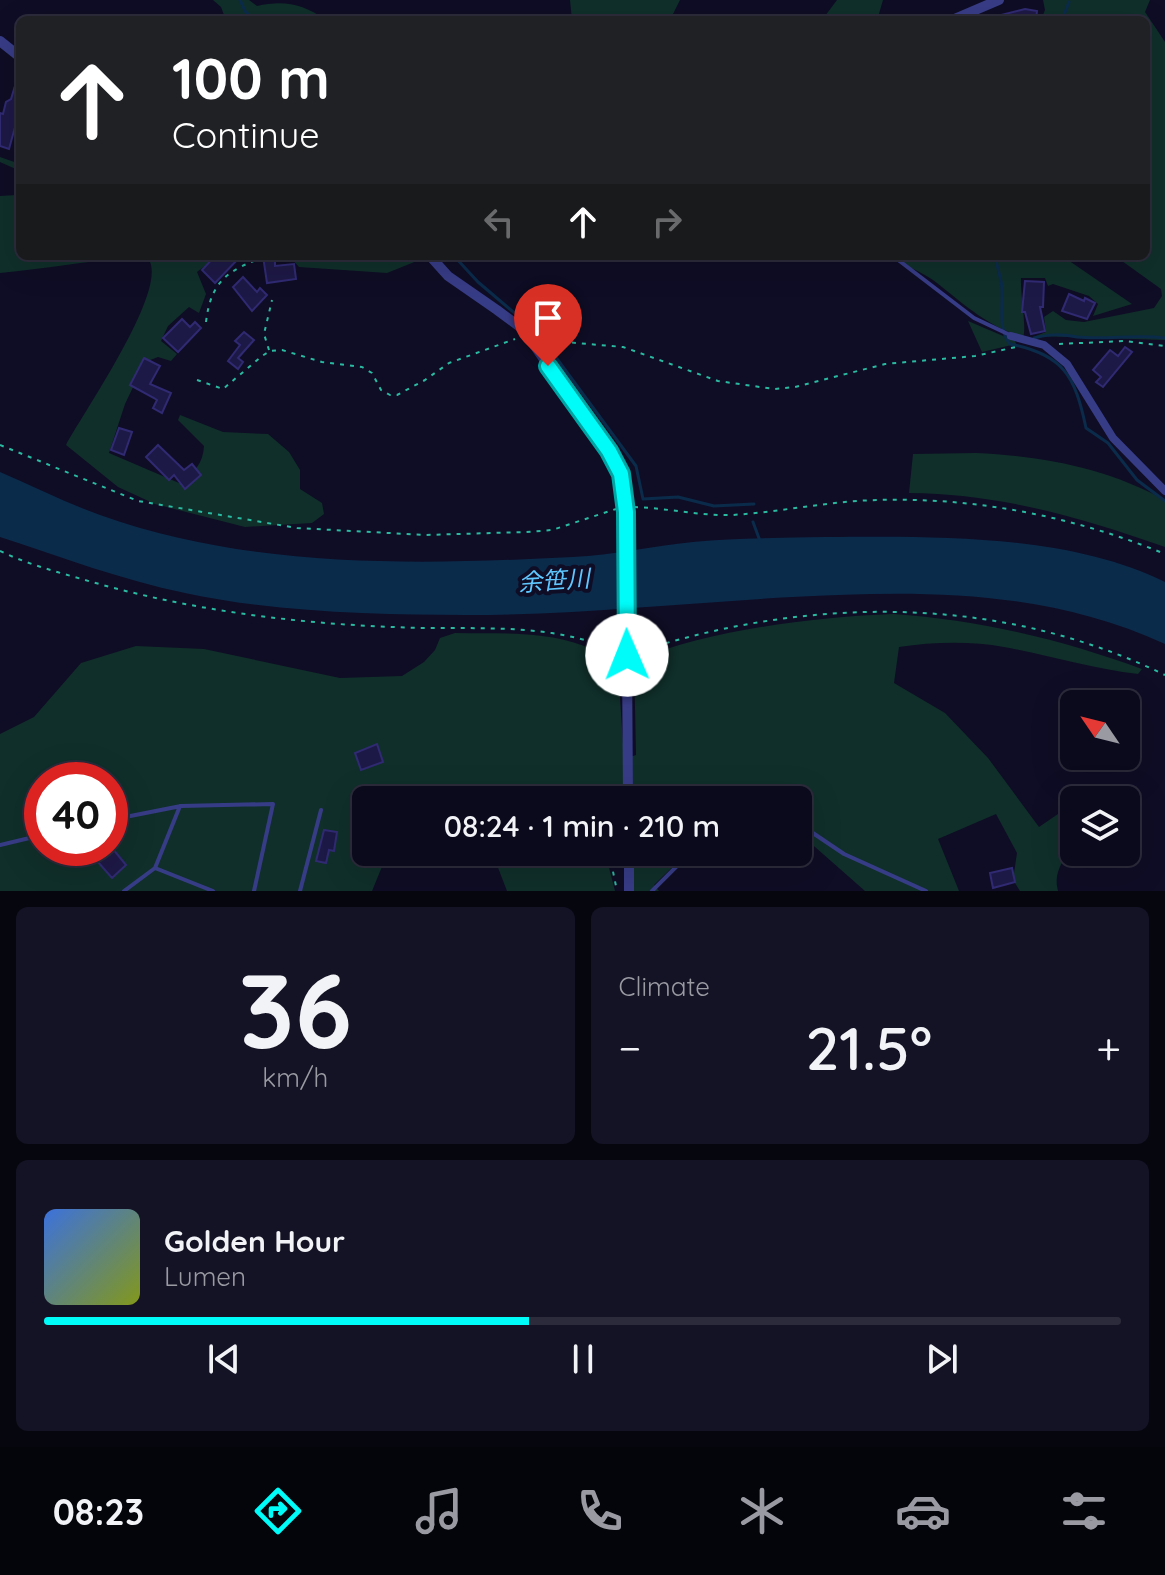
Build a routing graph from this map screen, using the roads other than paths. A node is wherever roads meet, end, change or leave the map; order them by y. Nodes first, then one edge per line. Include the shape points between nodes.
1 (999, 0) edge
2 (961, 16) edge
3 (0, 41) edge
4 (16, 54) edge
5 (434, 260) edge
6 (898, 260) edge
7 (1011, 336) joint
8 (1165, 491) edge
9 (628, 786) edge
10 (181, 806) junction
11 (321, 810) dead end
12 (128, 816) edge
13 (812, 832) edge
14 (24, 839) edge
15 (0, 845) edge
16 (629, 866) edge
17 (677, 866) edge
18 (155, 868) junction
19 (124, 891) edge
20 (213, 891) edge
21 (254, 891) edge
22 (300, 891) edge
23 (629, 891) edge
24 (652, 891) edge
25 (926, 891) edge

1 - 2 street
3 - 4 street
5 - 9 street via 528,337 615,462 624,485
6 - 7 lane via 974,318
7 - 8 street via 1048,348 1067,364 1124,452
10 - 12 lane
10 - 18 lane
10 - 21 lane via 273,804
11 - 22 lane
13 - 25 lane via 844,854
14 - 15 lane
16 - 23 street
17 - 24 lane
18 - 19 lane
18 - 20 lane

